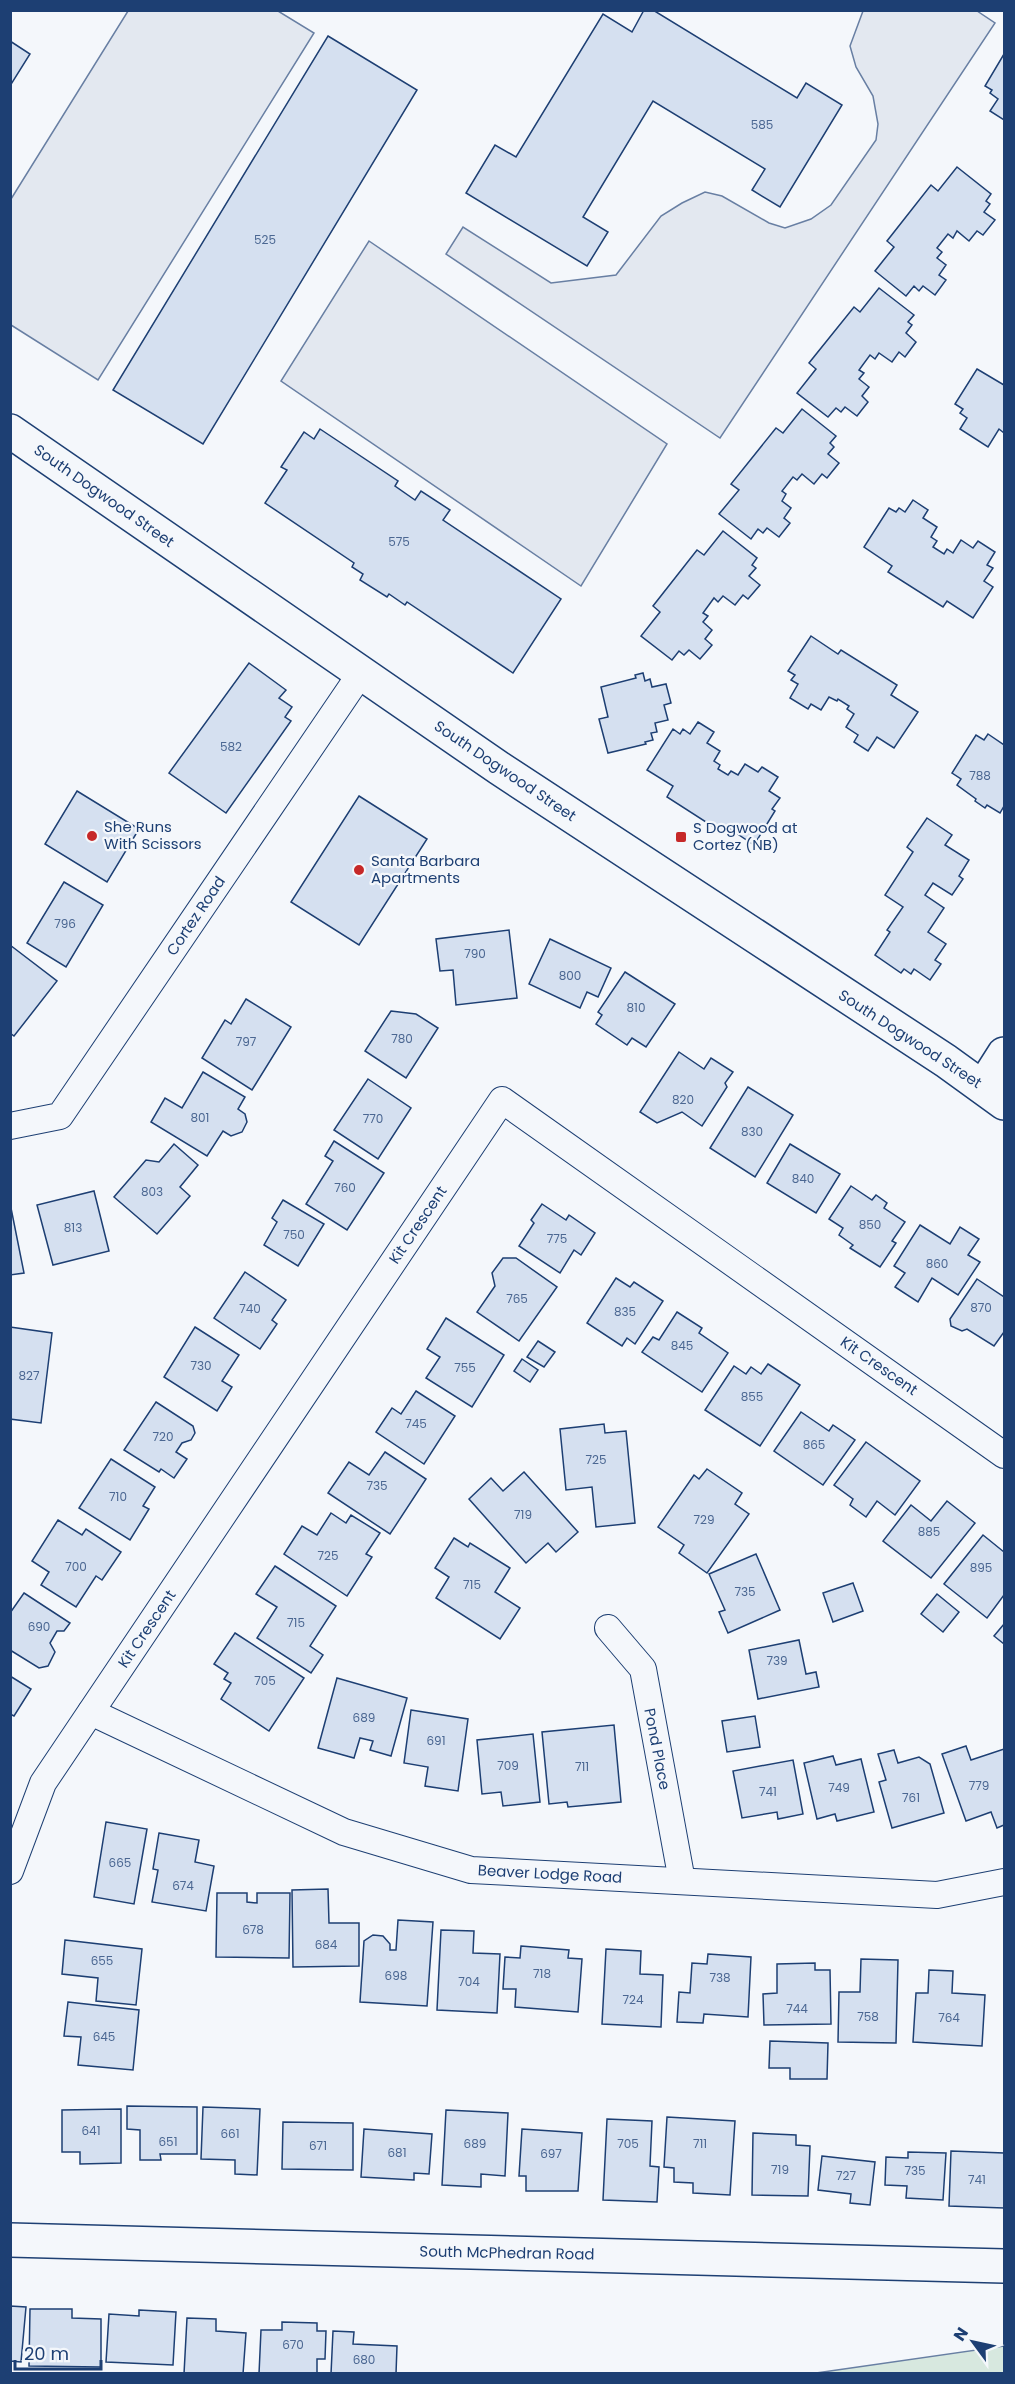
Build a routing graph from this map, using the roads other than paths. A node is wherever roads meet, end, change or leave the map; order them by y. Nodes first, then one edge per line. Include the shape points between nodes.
1 (10, 430) edge
2 (361, 672) junction
3 (1005, 1054) edge
4 (994, 1095) edge
5 (10, 1126) edge
6 (1005, 1455) edge
7 (608, 1628) dead end
8 (91, 1712) junction
9 (10, 1871) edge
10 (682, 1881) junction
11 (1005, 1882) edge
12 (10, 2240) edge
13 (1005, 2266) edge

1 - 2 main road, South Dogwood Street
2 - 4 main road, South Dogwood Street
2 - 5 street, Cortez Road via 60,1116
3 - 4 main road
6 - 8 street, Kit Crescent via 502,1100
7 - 10 street, Pond Place via 643,1669
8 - 9 street, Kit Crescent via 43,1783
8 - 10 street, Beaver Lodge Road via 344,1832 471,1870
10 - 11 street, Beaver Lodge Road via 937,1895
12 - 13 main road, South McPhedran Road

